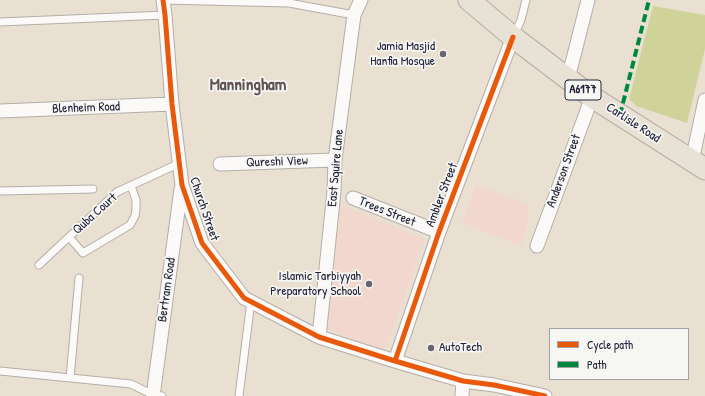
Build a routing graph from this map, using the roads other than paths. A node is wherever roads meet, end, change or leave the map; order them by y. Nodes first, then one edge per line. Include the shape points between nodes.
1 (163, 0) edge
2 (361, 0) edge
3 (469, 0) edge
4 (526, 0) edge
5 (588, 0) edge
6 (165, 15) junction
7 (354, 15) junction
8 (0, 22) edge
9 (513, 37) junction
10 (568, 79) junction
11 (592, 96) junction
12 (705, 100) edge
13 (172, 104) junction
14 (0, 111) edge
15 (335, 160) junction
16 (180, 163) junction
17 (220, 164) dead end
18 (699, 165) edge
19 (182, 185) junction
20 (131, 186) junction
21 (93, 189) dead end
22 (0, 191) edge
23 (353, 198) dead end
24 (439, 232) junction
25 (69, 237) junction
26 (537, 246) dead end
27 (39, 265) dead end
28 (80, 278) dead end
29 (251, 301) junction
30 (319, 337) junction
31 (395, 361) junction
32 (0, 372) edge
33 (70, 378) junction
34 (463, 381) junction
35 (156, 396) edge
36 (239, 396) edge
37 (462, 396) edge
38 (545, 396) edge

1 - 6 street, Church Street
1 - 7 lane via 289,3
2 - 7 street, East Squire Lane
3 - 9 main road, Carlisle Road / A6177
4 - 9 lane
5 - 10 street
6 - 8 lane
6 - 13 street, Church Street
7 - 15 street, East Squire Lane
9 - 10 main road, Carlisle Road / A6177
9 - 24 street, Ambler Street
10 - 11 main road, Carlisle Road / A6177
11 - 18 main road, Carlisle Road / A6177
11 - 26 street, Anderson Street
12 - 18 street
13 - 14 street, Blenheim Road
13 - 16 street, Church Street
15 - 17 street, Qureshi View
15 - 30 street, East Squire Lane
16 - 19 street, Church Street
16 - 20 lane, Quba Court
19 - 29 street, Church Street via 202,243 244,298
19 - 35 street, Bertram Road
20 - 25 lane, Quba Court via 117,192
20 - 25 lane via 136,209 130,225 83,253
21 - 22 lane
23 - 24 street, Trees Street
24 - 31 street, Ambler Street
25 - 27 lane, Quba Court
28 - 33 lane
29 - 30 street, Church Street
29 - 36 lane
30 - 31 street, Church Street
31 - 34 street, Church Street
32 - 33 lane
33 - 35 lane via 131,384
34 - 37 street
34 - 38 street, Church Street

